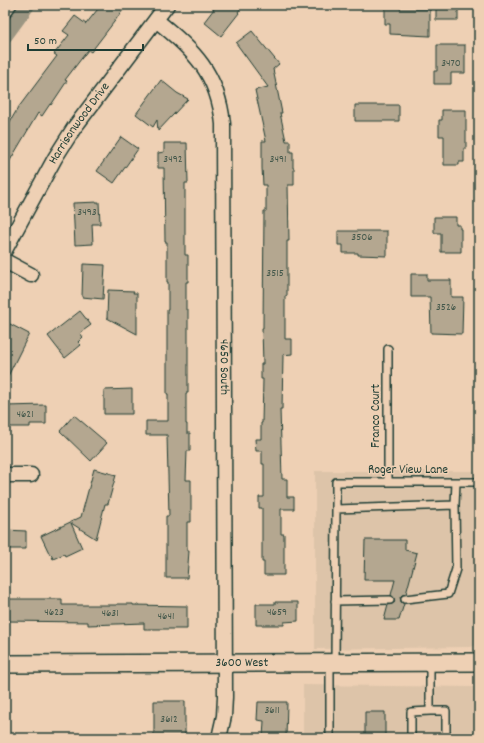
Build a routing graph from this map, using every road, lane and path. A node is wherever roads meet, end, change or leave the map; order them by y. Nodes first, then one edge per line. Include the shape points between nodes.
1 (13, 5) edge
2 (168, 5) edge
3 (5, 16) edge
4 (156, 20) junction
5 (5, 250) edge
6 (5, 261) edge
7 (31, 275) dead end
8 (388, 349) dead end
9 (5, 475) edge
10 (31, 476) dead end
11 (388, 482) junction
12 (456, 482) junction
13 (479, 482) edge
14 (455, 505) junction
15 (336, 509) junction
16 (405, 599) dead end
17 (390, 600) dead end
18 (335, 601) junction
19 (430, 662) junction
20 (479, 662) edge
21 (224, 663) junction
22 (333, 663) junction
23 (5, 664) edge
24 (430, 711) junction
25 (219, 738) edge
26 (330, 738) edge
27 (411, 738) edge
28 (446, 738) edge

1 - 3 lane
2 - 4 street, Harrisonwood Drive
4 - 5 street, Harrisonwood Drive via 64,143
4 - 21 street, 4650 South via 199,60 213,84 223,118
6 - 7 street
8 - 11 lane, Franco Court
9 - 10 street
11 - 12 lane, Roger View Lane
11 - 15 lane, Roger View Lane via 336,482
12 - 13 lane, Roger View Lane
12 - 14 lane
14 - 15 lane
14 - 16 lane via 456,569 448,594
15 - 18 lane
17 - 18 lane
18 - 22 lane
19 - 20 street, 3600 West
19 - 22 street, 3600 West
19 - 24 lane
21 - 22 street, 3600 West
21 - 23 street, 3600 West
21 - 25 street, 4650 South via 224,716
22 - 26 lane
24 - 27 lane via 410,712
24 - 28 lane via 446,711

